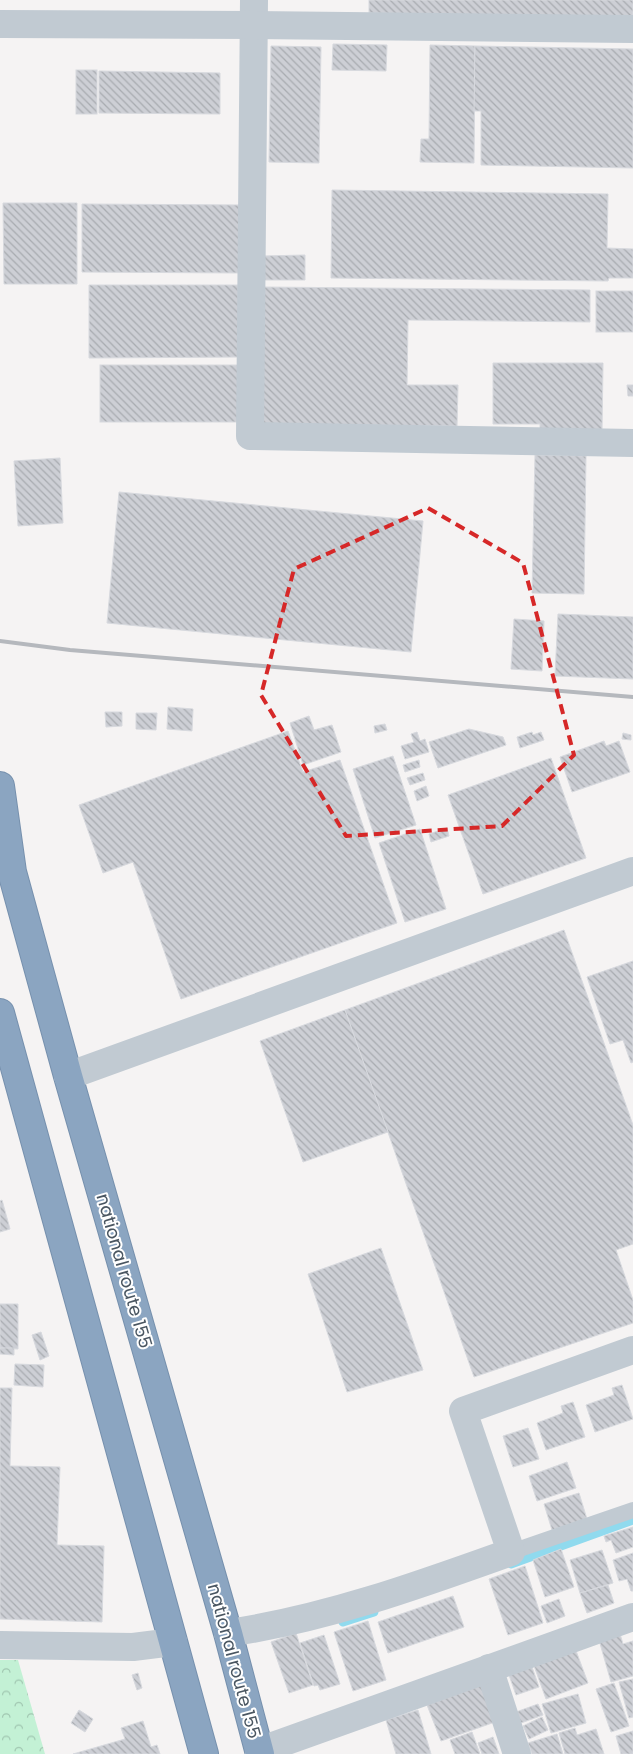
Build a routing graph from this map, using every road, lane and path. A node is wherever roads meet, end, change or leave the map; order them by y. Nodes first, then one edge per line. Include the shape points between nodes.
1 (254, 12) edge
2 (0, 24) edge
3 (633, 29) edge
4 (633, 443) edge
5 (0, 786) edge
6 (633, 871) edge
7 (0, 1013) edge
8 (68, 1076) junction
9 (633, 1350) edge
10 (633, 1510) edge
11 (511, 1552) junction
12 (633, 1617) edge
13 (228, 1633) junction
14 (173, 1642) junction
15 (0, 1645) edge
16 (489, 1668) junction
17 (259, 1752) edge
18 (204, 1754) edge
19 (517, 1754) edge

1 - 2 street
1 - 3 street
1 - 4 street via 250,436
5 - 8 highway, national route 155 via 12,872
6 - 8 street
7 - 14 highway
8 - 13 highway, national route 155
9 - 11 street via 463,1411
10 - 11 lane
11 - 13 street via 407,1590 352,1606
12 - 16 street
13 - 17 highway, national route 155
14 - 15 street via 133,1647
14 - 18 highway
16 - 17 street
16 - 19 street

